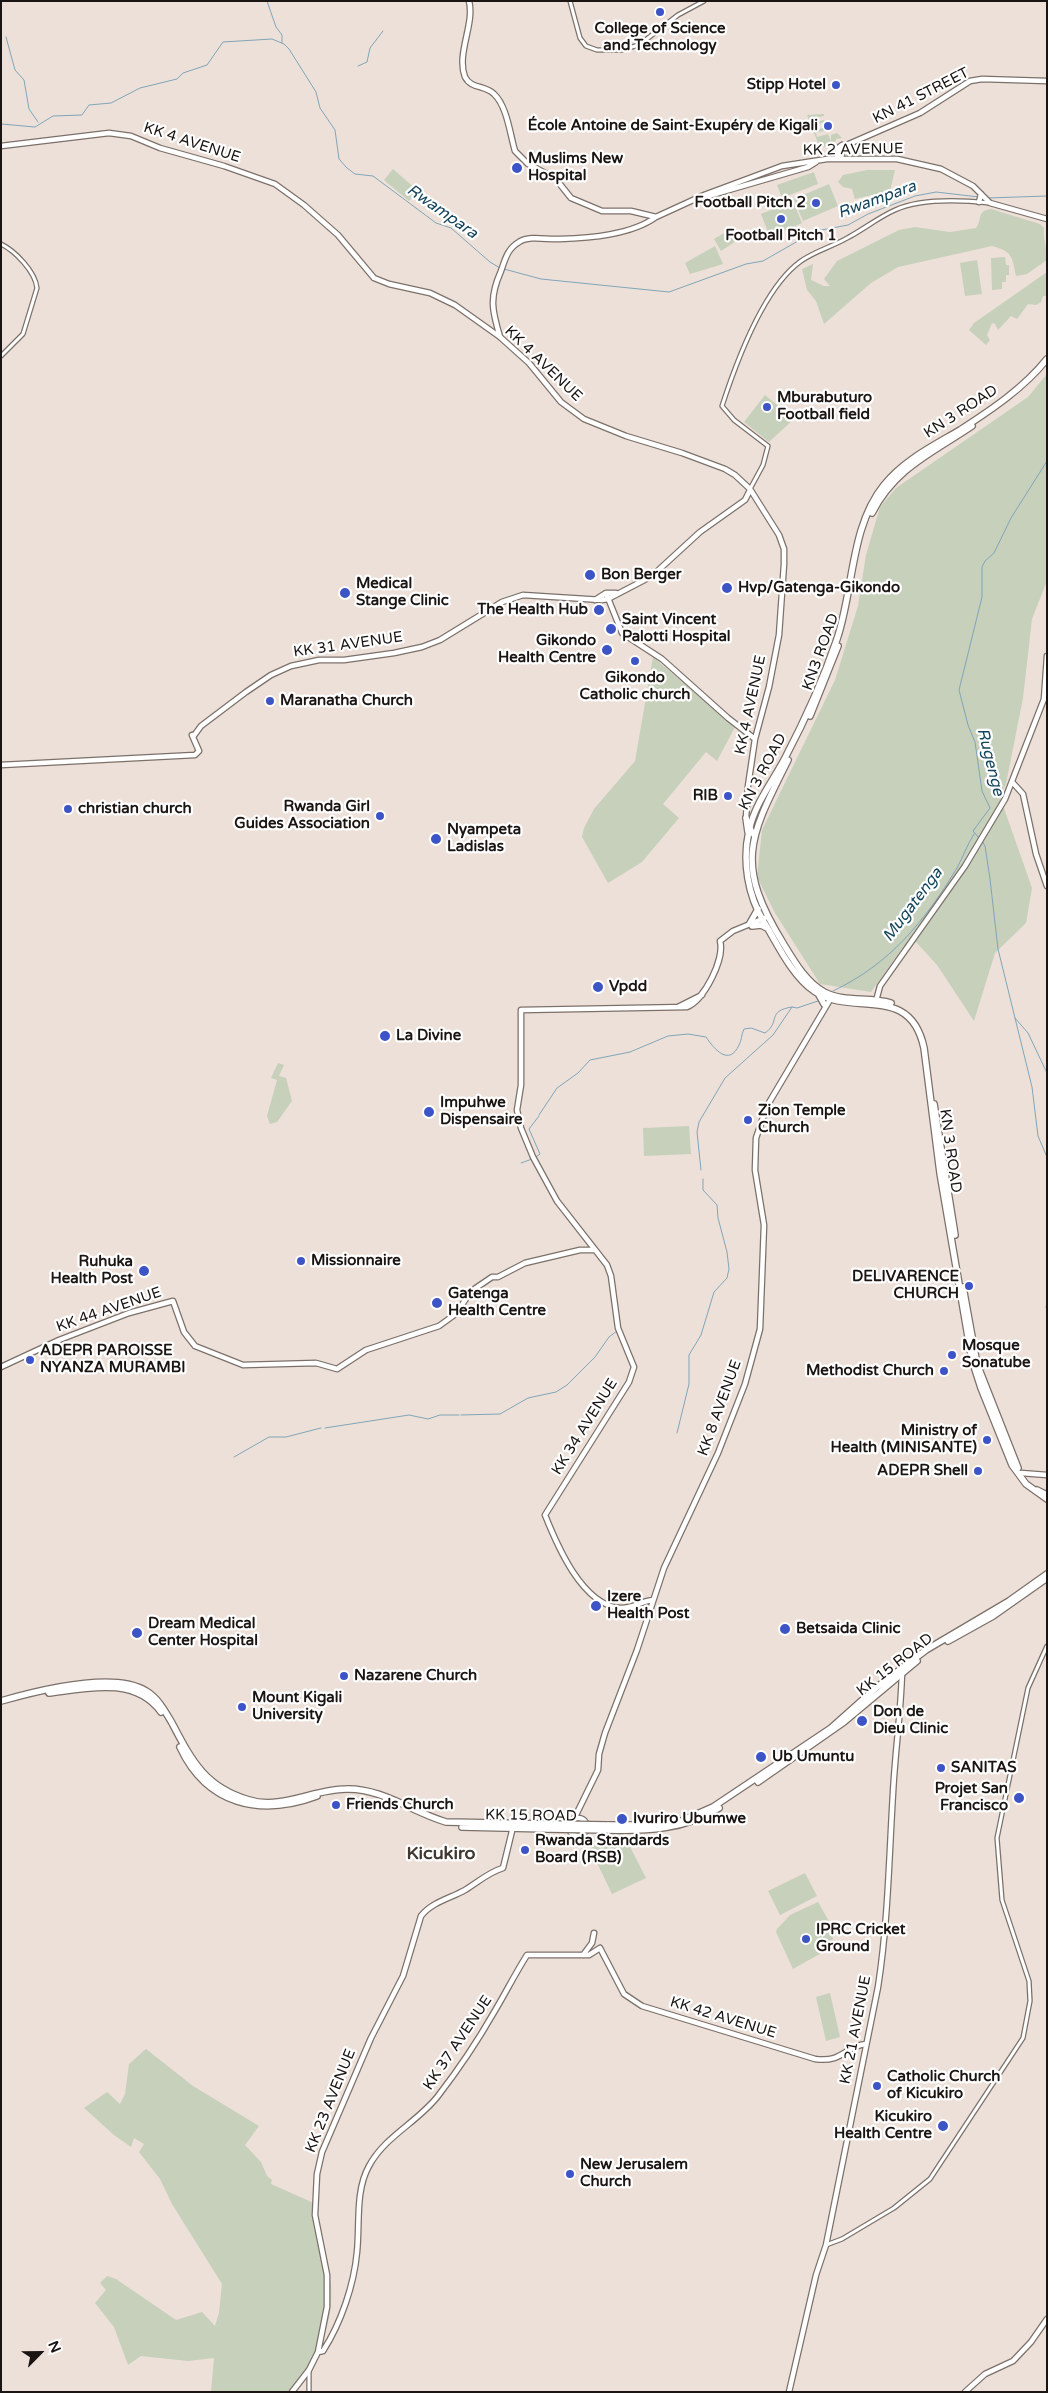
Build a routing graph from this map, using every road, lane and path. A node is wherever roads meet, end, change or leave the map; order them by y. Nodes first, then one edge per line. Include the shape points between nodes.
1 (470, 1) edge
2 (570, 1) edge
3 (704, 1) edge
4 (1047, 81) edge
5 (1, 146) edge
6 (839, 159) junction
7 (817, 160) junction
8 (981, 194) junction
9 (697, 198) junction
10 (979, 202) junction
11 (990, 203) junction
12 (650, 215) junction
13 (656, 217) junction
14 (1047, 219) edge
15 (645, 223) junction
16 (1, 244) edge
17 (500, 337) junction
18 (1, 356) edge
19 (1047, 359) edge
20 (1047, 364) edge
21 (950, 441) junction
22 (956, 445) dead end
23 (750, 489) junction
24 (604, 597) junction
25 (839, 638) junction
26 (1047, 656) edge
27 (755, 739) junction
28 (1, 765) edge
29 (1012, 783) junction
30 (749, 823) junction
31 (754, 836) junction
32 (1047, 886) edge
33 (758, 909) junction
34 (766, 919) junction
35 (751, 925) junction
36 (769, 929) junction
37 (789, 952) joint
38 (815, 992) junction
39 (829, 996) junction
40 (876, 1001) junction
41 (840, 1002) junction
42 (824, 1006) junction
43 (590, 1244) junction
44 (580, 1250) junction
45 (595, 1250) junction
46 (1, 1367) edge
47 (1031, 1473) junction
48 (1019, 1474) junction
49 (1047, 1475) edge
50 (1025, 1481) junction
51 (1047, 1495) edge
52 (1047, 1499) edge
53 (1047, 1574) edge
54 (1047, 1578) edge
55 (653, 1600) junction
56 (1047, 1646) edge
57 (902, 1670) junction
58 (1, 1703) edge
59 (579, 1810) junction
60 (585, 1820) junction
61 (572, 1821) junction
62 (642, 1825) junction
63 (500, 1826) junction
64 (607, 1827) junction
65 (648, 1830) junction
66 (512, 1831) junction
67 (570, 1832) junction
68 (585, 1832) junction
69 (594, 1933) dead end
70 (600, 1948) junction
71 (583, 1955) junction
72 (589, 1955) junction
73 (606, 1958) junction
74 (866, 2044) junction
75 (826, 2245) junction
76 (1047, 2320) edge
77 (318, 2352) junction
78 (309, 2370) junction
79 (292, 2392) edge
80 (309, 2392) edge
81 (789, 2392) edge
82 (965, 2392) edge

1 - 12 main road via 464,72 470,84 493,93 498,99 516,154 555,178 571,198 602,211
2 - 3 street via 580,38 586,46 597,50 622,50 639,46 678,14
4 - 6 main road, KN 41 STREET via 970,81 920,113 841,148
5 - 17 main road, KK 4 AVENUE via 122,134 268,182 286,191 319,218 374,278 442,297
6 - 7 main road, KK 2 AVENUE
6 - 8 main road, KK 2 AVENUE via 897,159 923,163 947,172
7 - 9 main road, KK 2 AVENUE via 776,168
7 - 9 main road via 808,166 704,199
8 - 10 main road
8 - 11 main road, KK 2 AVENUE
9 - 13 main road, KK 2 AVENUE
10 - 11 street
10 - 23 street via 928,202 896,209 846,239 802,260 789,272 767,302 736,364 722,406 734,420 768,446
11 - 14 main road, KK 2 AVENUE
12 - 13 main road
12 - 15 main road
13 - 15 main road, KK 2 AVENUE
15 - 17 main road, KK 2 AVENUE via 620,232 518,242 504,259 493,290 492,306
16 - 18 street via 15,253 29,269 37,288 23,334
17 - 23 main road, KK 4 AVENUE via 529,364 561,402 584,419 725,469
19 - 25 highway, KN 3 ROAD via 1010,395 907,462 884,486 873,502 860,534
20 - 21 highway, KN3 ROAD via 1011,398
21 - 22 highway
21 - 25 highway, KN3 ROAD via 899,475 872,512 862,540 849,610
23 - 24 main road via 745,500 700,532 652,576 636,586
23 - 27 main road, KK 4 AVENUE via 779,535 784,550 778,635
24 - 27 main road via 622,633 662,659
24 - 28 main road, KK 31 AVENUE via 594,600 524,595 502,602 440,640 422,646 394,653 291,666 253,687 201,726 193,737 198,748 192,755
25 - 30 highway, KN 3 ROAD via 803,723
25 - 31 highway, KN3 ROAD via 823,688 762,811
26 - 29 main road via 1044,699
27 - 30 main road, KK 4 AVENUE via 748,780
29 - 32 main road via 1023,794 1036,854
29 - 40 main road via 965,866 885,978
30 - 31 main road, KK 4 AVENUE
30 - 33 highway, KN 3 ROAD via 749,884
31 - 34 highway, KN3 ROAD via 754,884
33 - 34 highway, KN 3 ROAD
33 - 35 highway
34 - 35 main road
34 - 36 highway, KN 3 ROAD
34 - 37 highway, KN3 ROAD
35 - 36 highway
35 - 43 main road, KK 34 AVENUE via 720,941 717,962 702,995 692,1005 674,1009 521,1010 521,1085 517,1110 521,1128 556,1201
36 - 38 highway, KN 3 ROAD via 791,966
37 - 39 highway, KN 3 ROAD via 807,978
38 - 39 highway, KN 3 ROAD
38 - 42 highway
39 - 40 highway, KN 3 ROAD
39 - 41 highway, KN 3 ROAD
39 - 42 main road, KK 8 AVENUE
40 - 41 highway, KN 3 ROAD
40 - 48 highway, KN 3 ROAD via 897,1009 907,1017 923,1040 938,1165 968,1343 983,1395 1007,1455
41 - 42 highway
42 - 55 main road, KK 8 AVENUE via 760,1121 755,1155 764,1225 760,1329 738,1406 664,1568
43 - 44 main road, KK 44 AVENUE
43 - 45 main road, KK 34 AVENUE
44 - 45 main road, KK 44 AVENUE
44 - 46 main road, KK 44 AVENUE via 525,1263 492,1277 470,1292 457,1313 439,1326 366,1350 337,1369 316,1363 243,1365 195,1346 184,1332 173,1301 129,1313 58,1340
45 - 55 main road, KK 34 AVENUE via 610,1270 618,1328 634,1371 545,1515 569,1566 604,1604 623,1608
47 - 48 main road
47 - 49 main road
47 - 50 main road
48 - 50 highway, KN 3 ROAD
50 - 51 highway, KN 3 ROAD
50 - 52 highway, KN 3 ROAD
53 - 57 highway, KK 15 ROAD via 1009,1601 939,1641
54 - 57 highway, KK 15 ROAD via 993,1616
55 - 59 main road, KK 8 AVENUE via 638,1650 605,1733 598,1770
56 - 75 street via 1028,1688 997,1838 1002,1900 1029,1981 1030,2002 1023,2038 930,2179 894,2208
57 - 62 highway, KK 15 ROAD via 831,1728 722,1802 679,1822
57 - 65 highway, KK 15 ROAD via 829,1734 716,1810 690,1823
57 - 74 main road, KK 21 AVENUE via 884,1948
58 - 63 highway, KK 15 ROAD via 71,1690 114,1687 134,1690 157,1707 192,1768 228,1798 262,1806 358,1792 381,1796 446,1822
59 - 60 main road
59 - 61 main road, KK 8 AVENUE
60 - 61 main road via 579,1817
60 - 62 highway
60 - 68 main road
61 - 63 highway via 513,1822
61 - 67 main road
62 - 64 highway, KK 15 ROAD
63 - 64 highway, KK 15 ROAD, bridge
63 - 66 highway
64 - 65 highway, KK 15 ROAD
65 - 68 highway
66 - 67 highway
66 - 77 main road, KK 23 AVENUE via 503,1868 492,1871 421,1916 403,1976 333,2123 319,2164 316,2190 316,2227 328,2291
67 - 68 main road via 577,1837
69 - 71 main road via 592,1943
70 - 71 main road
70 - 72 main road
70 - 73 main road, KK 42 AVENUE
71 - 72 main road
71 - 77 main road, KK 37 AVENUE via 527,1955 492,2017 437,2097 380,2149 369,2165 359,2208 353,2276 328,2344
72 - 73 main road
73 - 74 main road, KK 42 AVENUE via 624,1994 642,2006 815,2059 831,2060
74 - 75 main road, KK 21 AVENUE
75 - 81 main road, KK 21 AVENUE
76 - 82 main road via 1013,2361 986,2374
77 - 78 main road, KK 23 AVENUE
78 - 79 main road, KK 23 AVENUE
78 - 80 street

